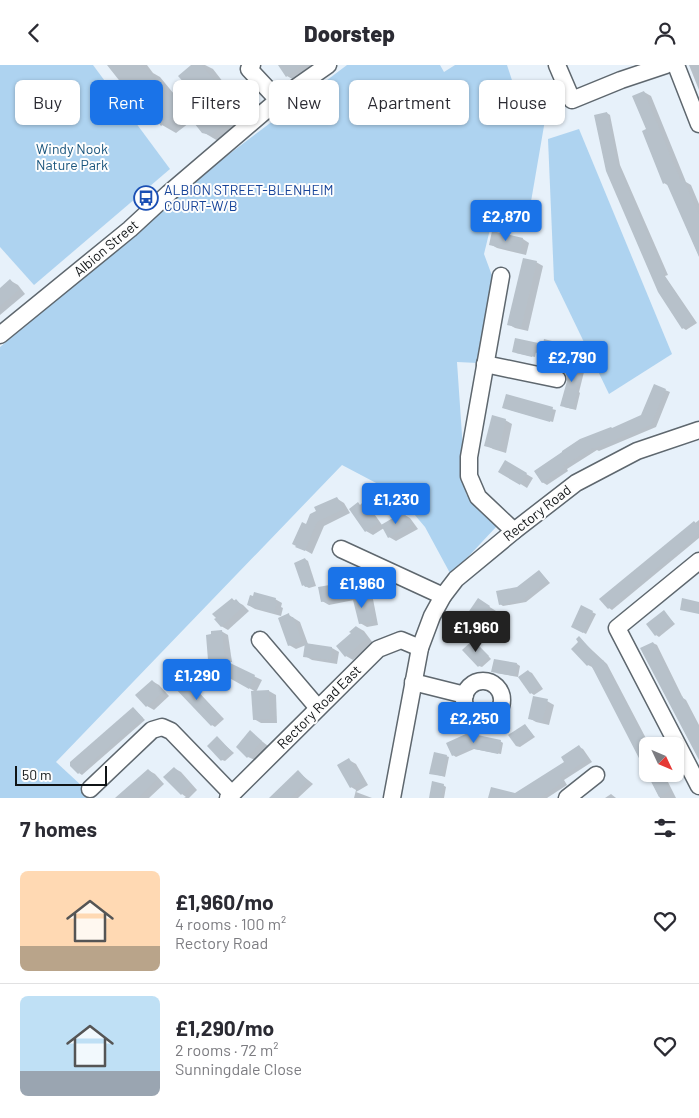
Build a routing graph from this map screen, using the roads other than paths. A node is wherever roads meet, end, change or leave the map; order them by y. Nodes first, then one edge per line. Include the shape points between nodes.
1 (328, 65) edge
2 (557, 65) edge
3 (666, 65) edge
4 (676, 65) edge
5 (250, 67) edge
6 (618, 73) edge
7 (307, 80) edge
8 (269, 89) edge
9 (269, 108) edge
10 (699, 124) edge
11 (501, 276) dead end
12 (0, 335) edge
13 (485, 364) junction
14 (557, 379) dead end
15 (699, 430) edge
16 (514, 531) junction
17 (341, 549) dead end
18 (699, 561) edge
19 (442, 596) junction
20 (260, 640) dead end
21 (420, 648) junction
22 (414, 682) junction
23 (465, 695) dead end
24 (318, 708) junction
25 (596, 775) dead end
26 (699, 786) edge
27 (90, 789) dead end
28 (230, 796) edge
29 (392, 798) edge
30 (566, 798) edge

1 - 7 street, Albion Street
2 - 6 street via 572,100
3 - 6 street
4 - 10 street
5 - 8 street
9 - 12 street, Albion Street via 130,229
11 - 13 street
13 - 14 street
13 - 16 street via 469,457 469,476 478,497
15 - 16 street, Rectory Road via 636,451 576,483
16 - 19 street, Rectory Road via 456,579
17 - 19 street
18 - 26 street via 617,628
19 - 21 street, Rectory Road
20 - 24 street
21 - 22 street, Rectory Road
21 - 24 street, Rectory Road East via 401,640 378,649
22 - 23 street
22 - 29 street, Rectory Road
24 - 28 street, Rectory Road East
25 - 30 street
27 - 28 street via 152,731 162,727 171,731

